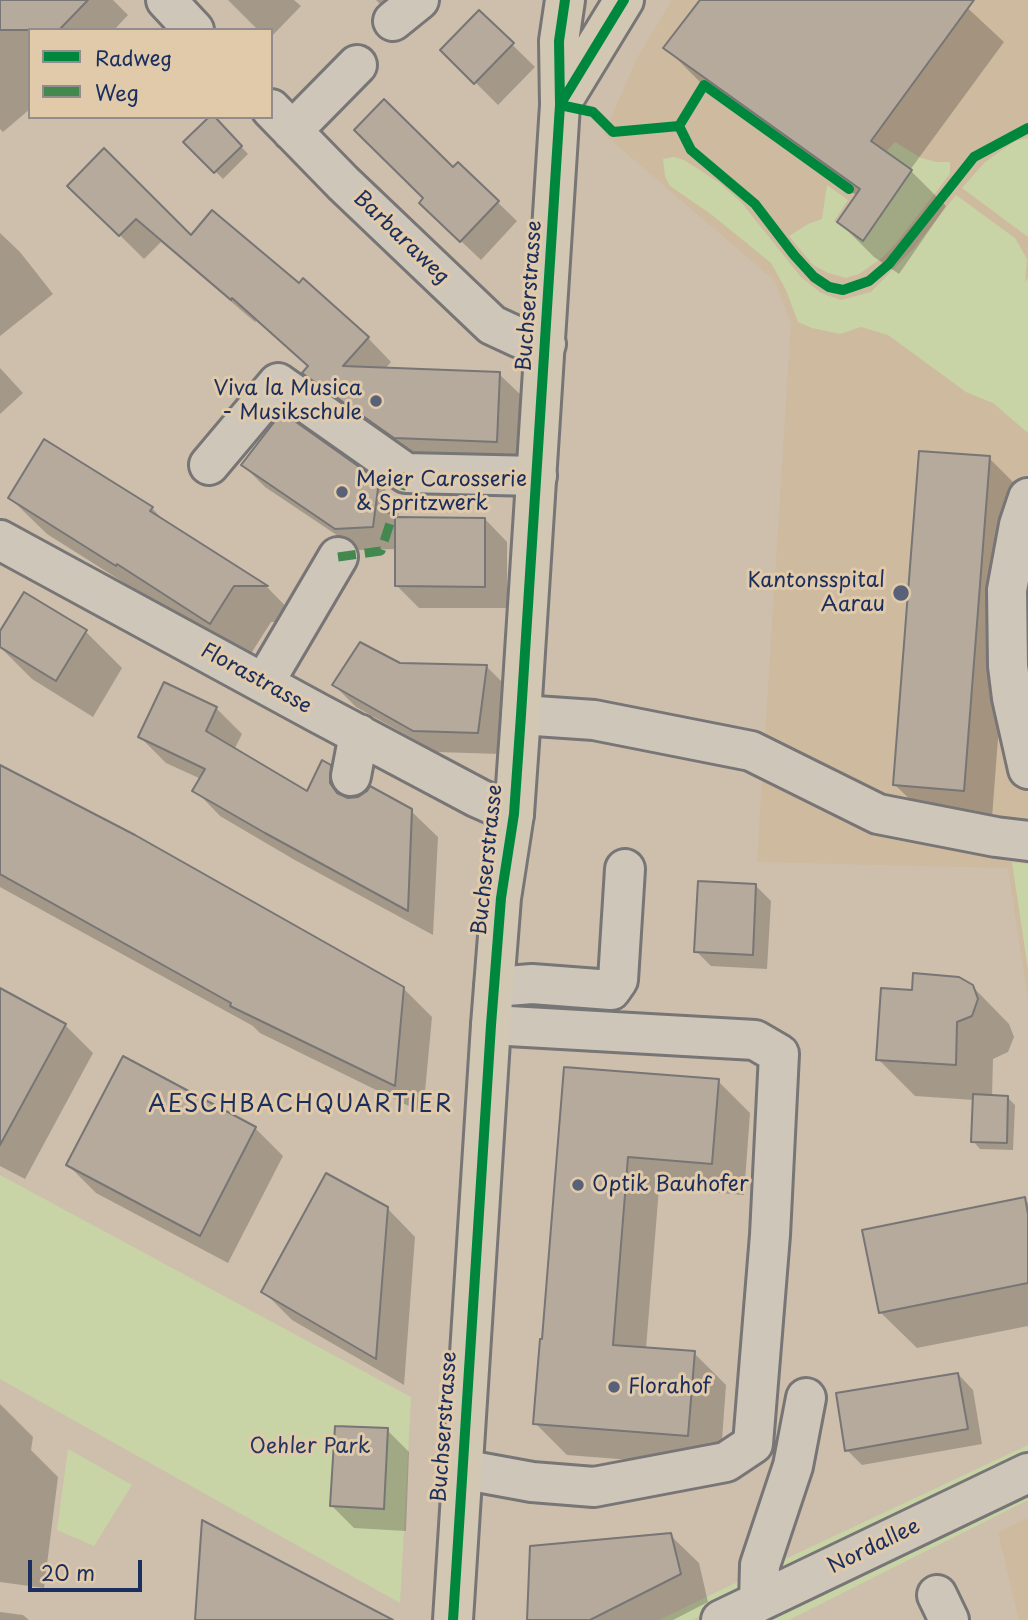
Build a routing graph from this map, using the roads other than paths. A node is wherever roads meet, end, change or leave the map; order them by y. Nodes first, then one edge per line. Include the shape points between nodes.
1 (166, 0) edge
2 (565, 0) edge
3 (624, 0) edge
4 (192, 28) edge
5 (357, 65) dead end
6 (561, 105) junction
7 (282, 120) edge
8 (546, 344) junction
9 (209, 465) dead end
10 (537, 476) junction
11 (1028, 498) edge
12 (0, 540) edge
13 (338, 557) dead end
14 (264, 683) junction
15 (1020, 695) edge
16 (521, 715) junction
17 (359, 734) junction
18 (1028, 769) edge
19 (351, 776) dead end
20 (514, 814) junction
21 (1028, 841) edge
22 (625, 869) dead end
23 (494, 987) junction
24 (491, 1025) junction
25 (806, 1398) dead end
26 (461, 1469) junction
27 (1028, 1473) edge
28 (759, 1602) junction
29 (453, 1620) edge
30 (721, 1620) edge

1 - 4 street
2 - 6 main road, Buchserstrasse via 559,41
3 - 6 main road, Buchserstrasse
5 - 7 street
6 - 8 main road, Buchserstrasse
7 - 8 street, Barbaraweg via 492,325
8 - 10 main road, Buchserstrasse
9 - 10 street via 278,383 405,474
10 - 16 main road, Buchserstrasse
11 - 15 street via 1007,590 1008,666
12 - 14 street, Florastrasse
13 - 14 street
14 - 17 street, Florastrasse
15 - 18 street
16 - 20 main road, Buchserstrasse
16 - 21 street via 594,719 751,751 878,814
17 - 19 street
17 - 20 street, Florastrasse
20 - 23 main road, Buchserstrasse
22 - 23 street via 618,980 611,990 532,984
23 - 24 main road, Buchserstrasse
24 - 26 main road, Buchserstrasse
24 - 26 street via 755,1040 779,1054 770,1235 753,1444 726,1462 594,1487
25 - 28 street via 793,1466 760,1565
26 - 29 main road, Buchserstrasse
27 - 28 street, Nordallee
28 - 30 street, Nordallee

